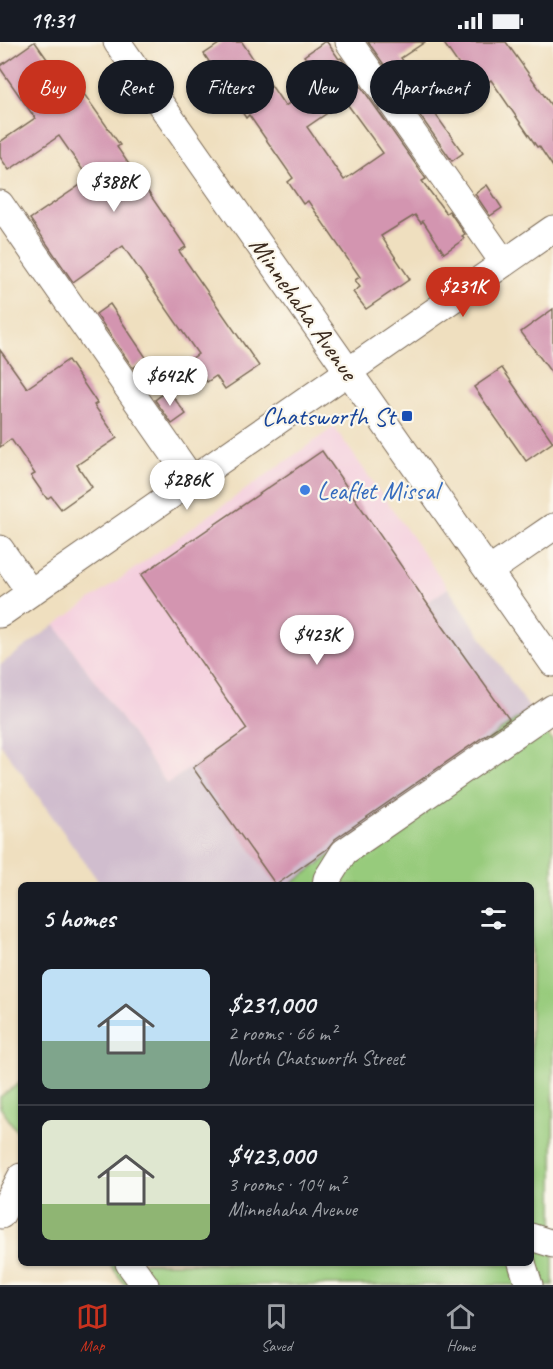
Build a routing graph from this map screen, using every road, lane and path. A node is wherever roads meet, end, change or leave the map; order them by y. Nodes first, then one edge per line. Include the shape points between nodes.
1 (117, 42) edge
2 (349, 42) edge
3 (0, 204) edge
4 (553, 229) edge
5 (504, 263) junction
6 (348, 371) junction
7 (192, 480) junction
8 (553, 527) edge
9 (0, 549) edge
10 (489, 571) junction
11 (30, 592) junction
12 (0, 614) edge
13 (553, 663) edge
14 (553, 708) edge
15 (326, 882) edge
16 (18, 1183) edge
17 (1, 1215) edge
18 (534, 1238) edge
19 (553, 1244) edge
20 (131, 1266) edge
21 (523, 1266) edge
22 (145, 1285) edge
23 (530, 1285) edge

1 - 6 street, Minnehaha Avenue
2 - 5 street
3 - 7 street
4 - 5 street
5 - 6 street
6 - 7 street
6 - 10 street, Minnehaha Avenue
7 - 11 street
8 - 10 street
9 - 11 street
10 - 13 street, Minnehaha Avenue
11 - 12 street
14 - 15 street via 344,852
16 - 17 street
18 - 19 street
20 - 22 street
21 - 23 street

